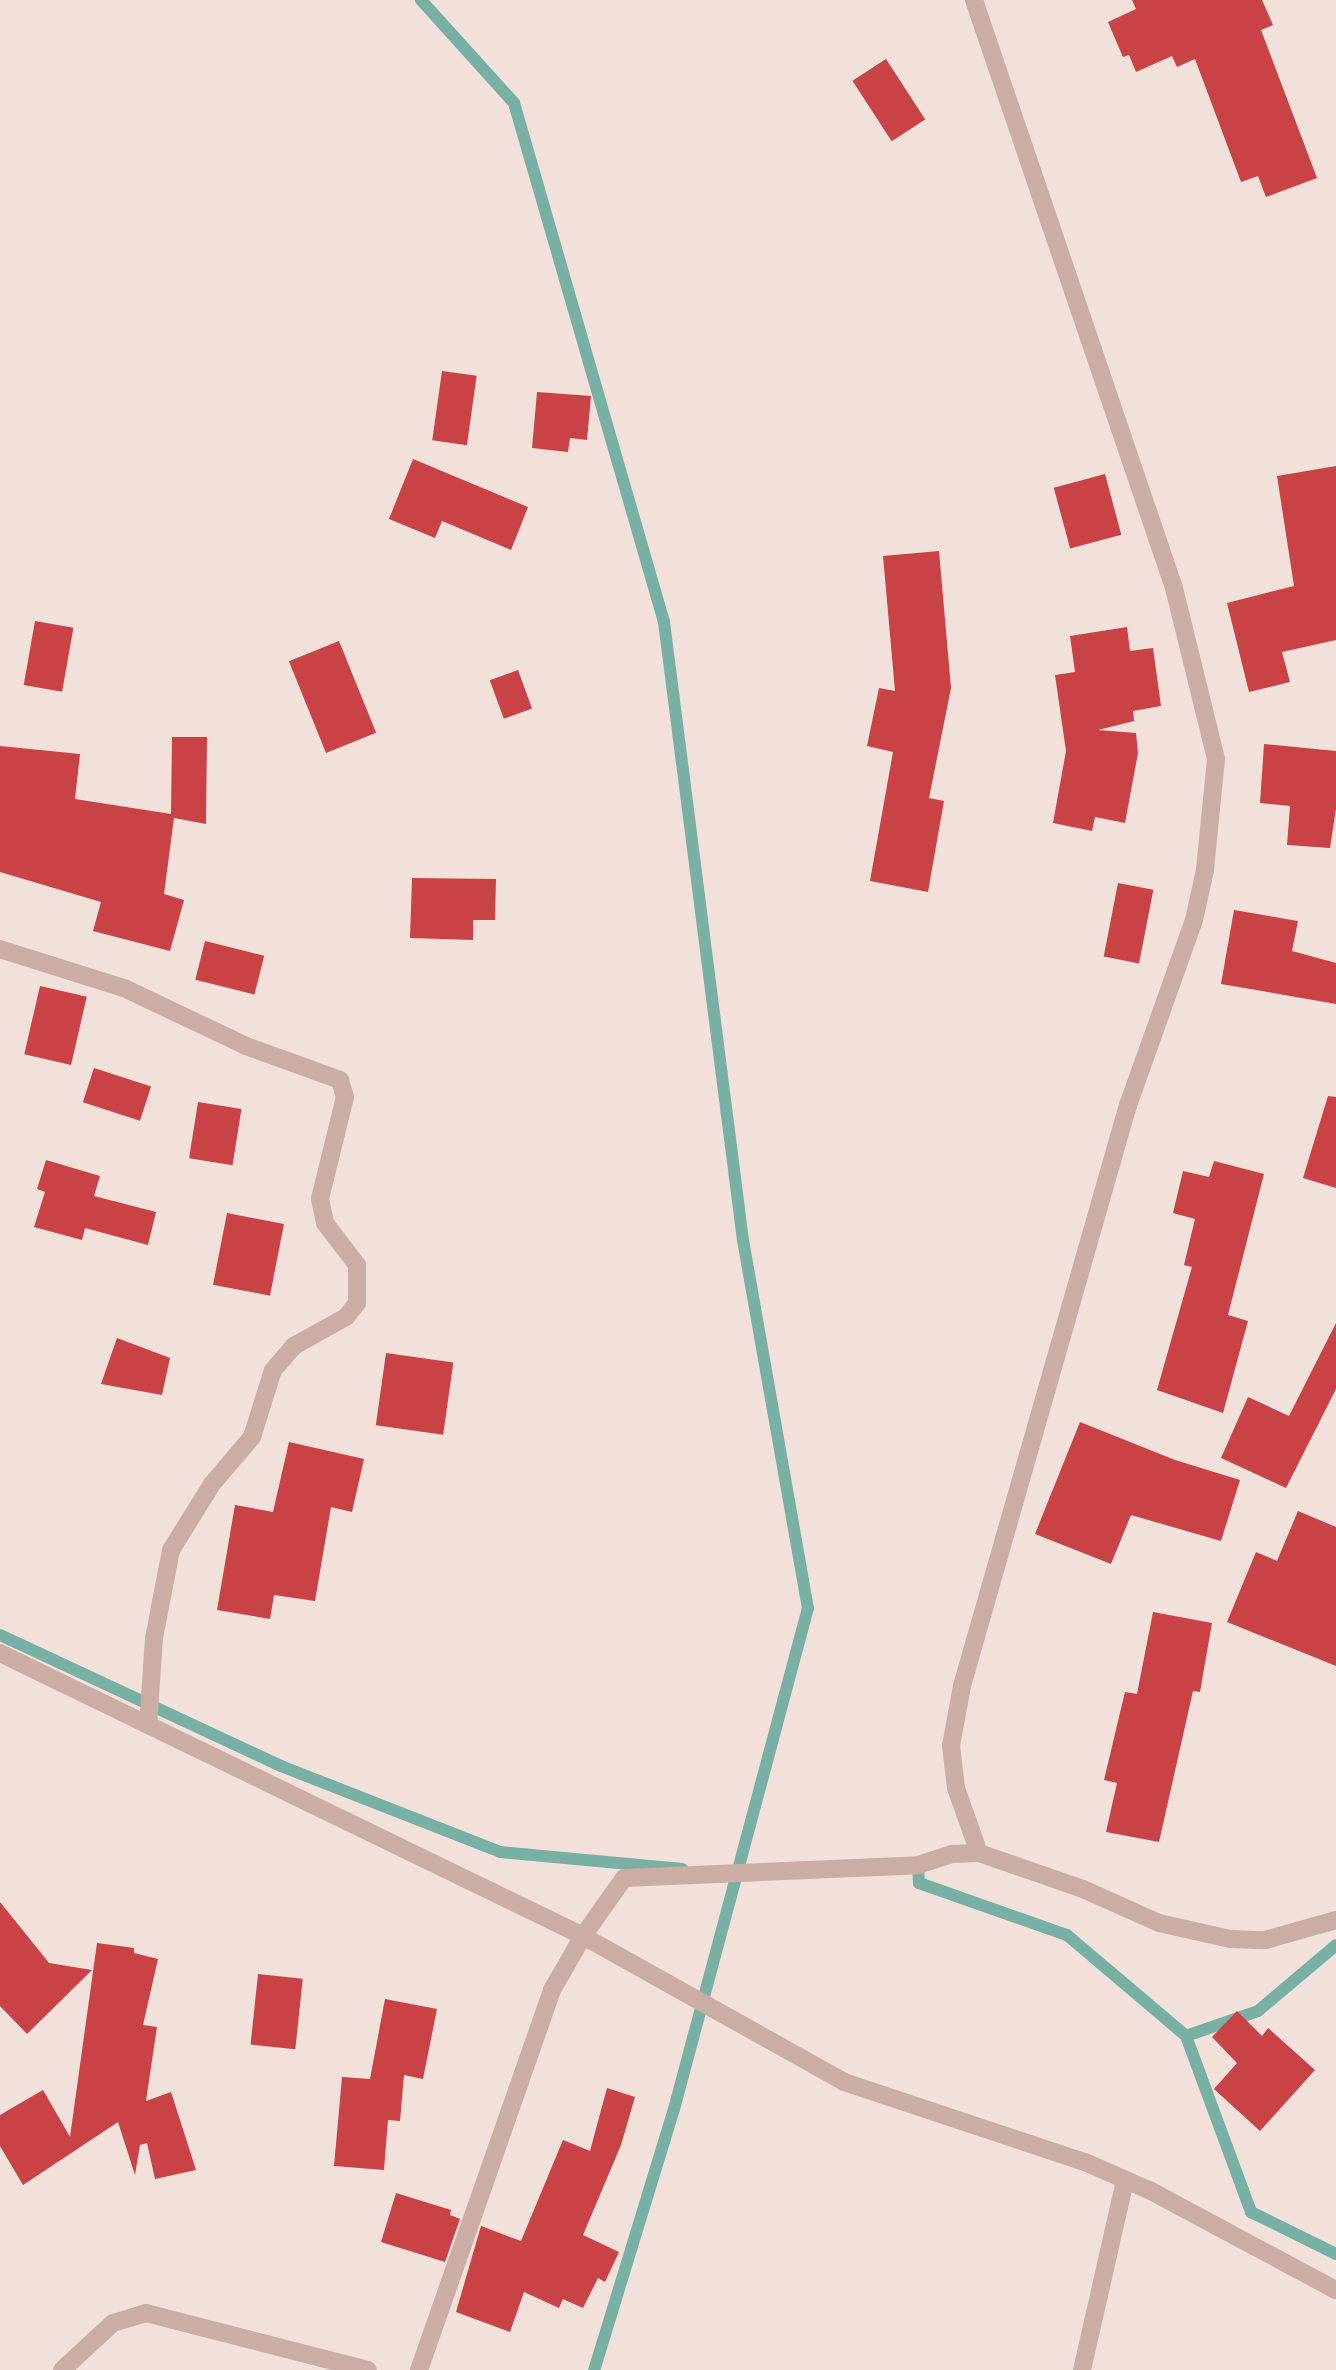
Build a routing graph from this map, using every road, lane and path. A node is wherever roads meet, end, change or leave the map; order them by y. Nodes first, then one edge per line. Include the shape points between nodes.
1 (975, 0) edge
2 (0, 949) edge
3 (0, 1653) edge
4 (148, 1725) junction
5 (979, 1853) junction
6 (1336, 1920) edge
7 (583, 1936) junction
8 (1125, 2180) junction
9 (1336, 2290) edge
10 (62, 2370) edge
11 (368, 2370) edge
12 (419, 2370) edge
13 (1082, 2370) edge

1 - 5 street via 1174,588 1216,759 1205,870 1194,920 1128,1105 962,1686 951,1746 956,1788
2 - 4 street via 124,988 246,1046 340,1080 345,1097 320,1199 326,1223 357,1265 357,1303 346,1317 294,1346 273,1370 252,1437 212,1484 171,1550 154,1638
3 - 4 street
4 - 7 street
5 - 6 street via 1083,1889 1159,1923 1203,1935 1282,1939
5 - 7 street via 951,1854 918,1865 624,1878
7 - 8 street via 844,2082 940,2111
7 - 12 street via 552,1990
8 - 9 street
8 - 13 street
10 - 11 street via 113,2323 146,2313

